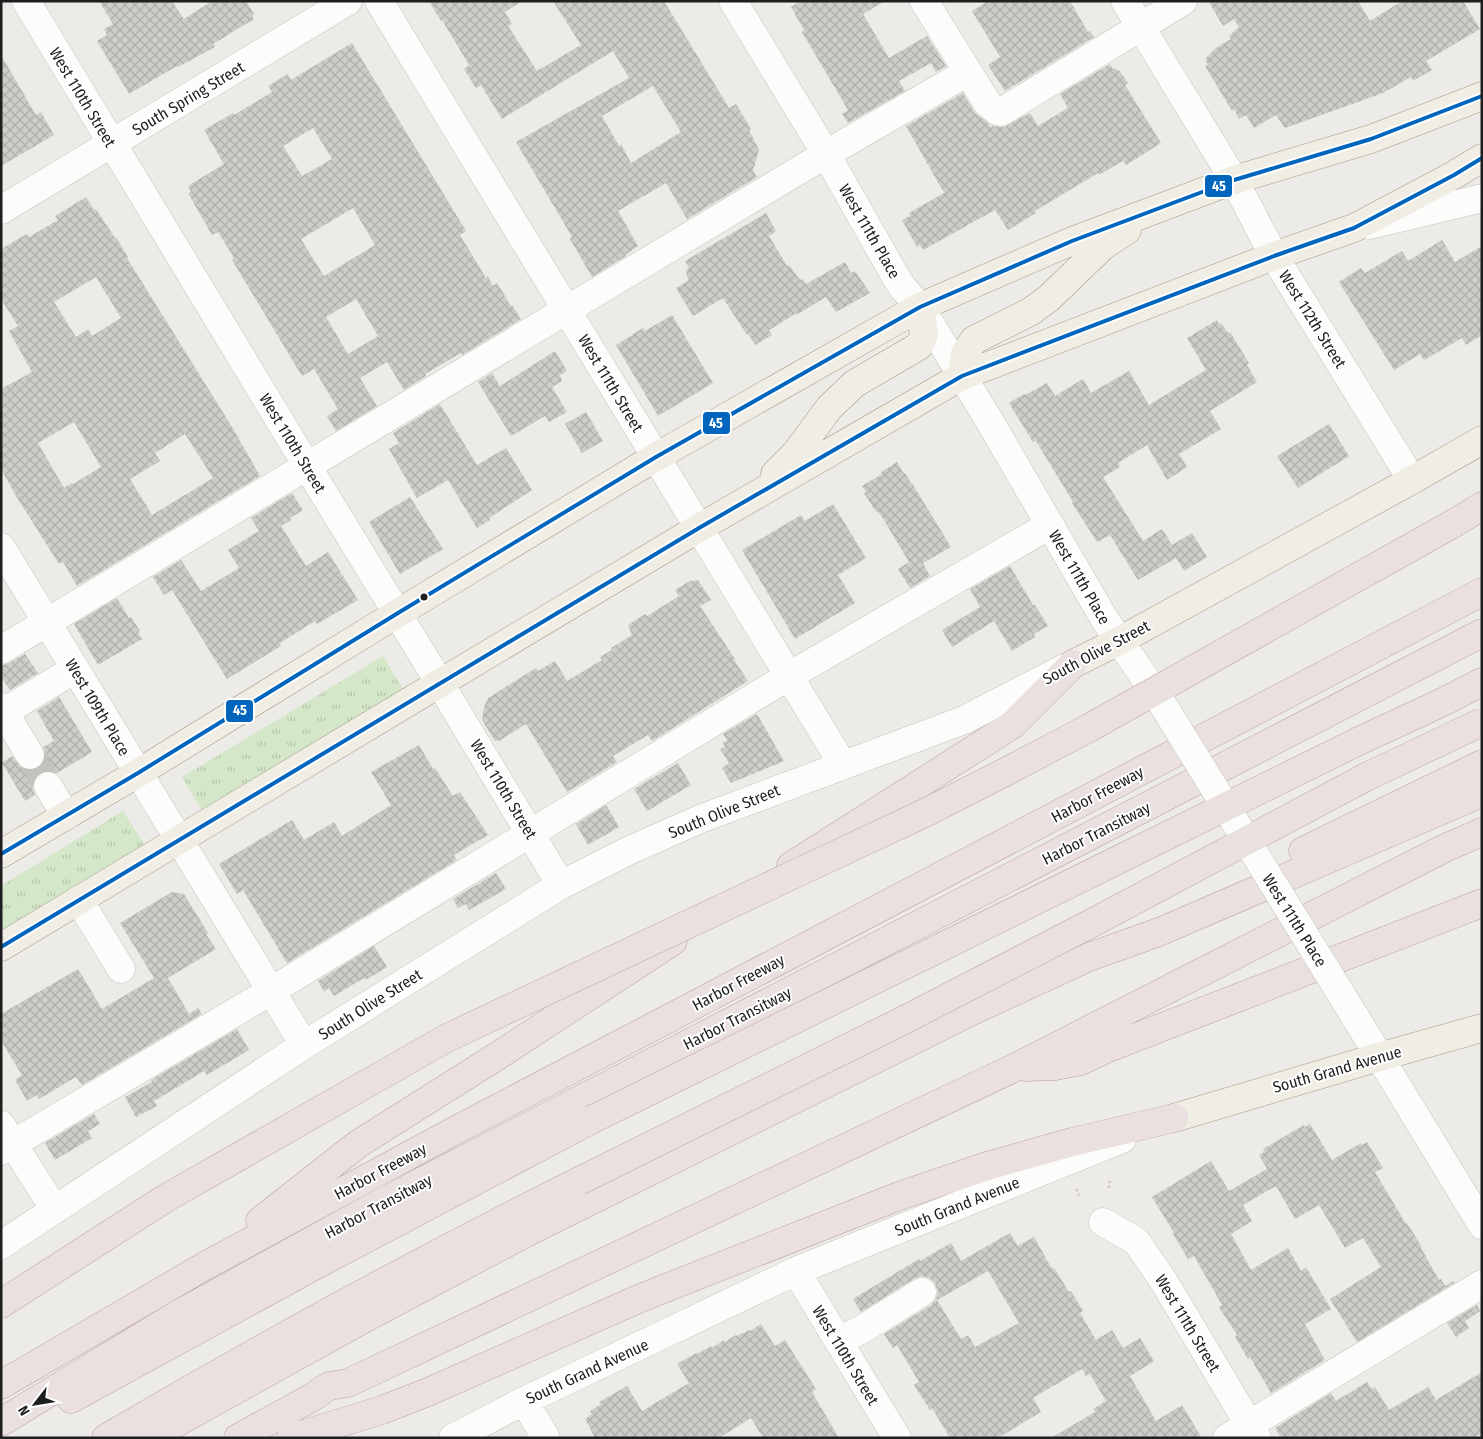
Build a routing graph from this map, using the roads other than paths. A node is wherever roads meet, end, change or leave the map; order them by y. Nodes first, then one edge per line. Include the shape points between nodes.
1 (26, 1) edge
2 (348, 1) edge
3 (379, 1) edge
4 (733, 1) edge
5 (924, 1) edge
6 (1125, 1) edge
7 (1183, 1) edge
8 (1141, 28) junction
9 (968, 72) junction
10 (1482, 96) edge
11 (111, 144) junction
12 (826, 154) junction
13 (1482, 158) edge
14 (1234, 180) junction
15 (1482, 198) edge
16 (1161, 208) junction
17 (1, 210) edge
18 (1354, 228) junction
19 (1274, 256) junction
20 (920, 307) junction
21 (566, 310) junction
22 (962, 376) junction
23 (1482, 440) edge
24 (656, 457) junction
25 (307, 466) junction
26 (1412, 480) junction
27 (749, 499) junction
28 (1482, 507) edge
29 (1050, 525) junction
30 (699, 528) junction
31 (1, 547) edge
32 (1482, 592) edge
33 (398, 613) junction
34 (47, 623) junction
35 (1482, 633) edge
36 (1119, 641) junction
37 (1, 650) edge
38 (1073, 664) junction
39 (75, 669) junction
40 (789, 676) junction
41 (440, 682) junction
42 (1482, 683) edge
43 (3, 710) edge
44 (1482, 722) edge
45 (30, 755) tunnel mouth
46 (1482, 764) edge
47 (843, 765) junction
48 (138, 773) junction
49 (48, 786) tunnel mouth
50 (1482, 793) edge
51 (66, 816) junction
52 (1482, 832) edge
53 (531, 833) junction
54 (178, 840) junction
55 (1, 854) edge
56 (561, 885) junction
57 (79, 900) junction
58 (1482, 903) edge
59 (1, 947) edge
60 (1089, 957) junction
61 (121, 969) dead end
62 (271, 990) junction
63 (1482, 1028) edge
64 (304, 1045) junction
65 (1379, 1057) junction
66 (1014, 1068) junction
67 (1174, 1118) junction
68 (5, 1140) edge
69 (55, 1210) junction
70 (1103, 1222) dead end
71 (1482, 1225) edge
72 (1, 1245) edge
73 (203, 1267) junction
74 (796, 1271) junction
75 (1482, 1284) edge
76 (922, 1292) dead end
77 (1, 1304) edge
78 (838, 1341) junction
79 (1, 1385) edge
80 (524, 1401) junction
81 (1, 1422) edge
82 (1244, 1433) edge
83 (1, 1437) edge
84 (106, 1438) edge
85 (149, 1438) edge
86 (238, 1438) edge
87 (291, 1438) edge
88 (453, 1438) edge
89 (546, 1438) edge
90 (897, 1438) edge

1 - 11 street, West 110th Street
2 - 11 street, South Spring Street
3 - 21 street, West 111th Street
4 - 12 street, West 111th Place
5 - 9 street
6 - 8 street, West 112th Street
7 - 8 street
8 - 9 street via 1000,112 988,104
8 - 14 street, West 112th Street
9 - 12 street
10 - 14 main road via 1371,139
11 - 17 street, South Spring Street
11 - 25 street, West 110th Street
12 - 20 street, West 111th Place via 897,279
12 - 21 street
13 - 18 main road
14 - 16 main road
14 - 19 street, West 112th Street
15 - 18 street
16 - 20 main road via 1072,241
16 - 22 main road via 1103,246 1030,312 974,340 965,353
18 - 19 main road
19 - 22 main road
19 - 26 street, West 112th Street
20 - 22 street, West 111th Place
20 - 24 main road
20 - 27 main road via 924,335 919,346 854,384 830,408 796,453
21 - 24 street, West 111th Street
21 - 25 street
22 - 27 main road
22 - 29 street, West 111th Place
23 - 26 main road, South Olive Street
24 - 30 street, West 111th Street
24 - 33 main road
25 - 33 street, West 110th Street
25 - 34 street
26 - 36 main road, South Olive Street
27 - 30 main road
28 - 77 highway, bridge via 1089,728 993,778 447,1038 166,1198
29 - 36 street, West 111th Place
29 - 40 street
30 - 40 street, West 111th Street
30 - 41 main road
31 - 34 street, West 109th Place
32 - 73 highway, Harbor Freeway via 454,1131
33 - 41 street, West 110th Street
33 - 48 main road
34 - 37 street
34 - 39 street, West 109th Place
35 - 81 highway, Harbor Transitway via 384,1201 177,1315
36 - 38 main road, South Olive Street
36 - 65 street, West 111th Place, bridge via 1160,700
38 - 47 street, South Olive Street via 964,720
38 - 73 highway via 1012,725 358,1144
39 - 43 street
39 - 48 street, West 109th Place
40 - 47 street, West 111th Street
40 - 53 street
41 - 53 street, West 110th Street
41 - 54 main road
42 - 83 highway, bridge via 592,1120 316,1265
43 - 45 street
44 - 84 highway, bridge via 1366,777 902,1021 478,1232
46 - 60 highway
47 - 56 street, South Olive Street via 700,819
48 - 51 main road
48 - 54 street, West 109th Place
49 - 51 street
50 - 60 highway via 1159,932
51 - 55 main road
52 - 66 highway
53 - 56 street, West 110th Street
53 - 62 street
54 - 57 main road
54 - 62 street, West 109th Place
56 - 64 street, South Olive Street
57 - 59 main road
57 - 61 street
58 - 66 highway via 1081,1061
60 - 85 highway via 970,1012 526,1233
62 - 64 street, West 109th Place
62 - 68 street
63 - 65 main road, South Grand Avenue
64 - 69 street, South Olive Street
65 - 67 main road, South Grand Avenue
65 - 71 street, West 111th Place
66 - 86 highway via 348,1382 329,1386
67 - 74 street, South Grand Avenue
67 - 87 highway via 987,1166 900,1196 643,1297 382,1410
68 - 69 street
69 - 72 street, South Olive Street
70 - 82 street, West 111th Street via 1136,1241 1163,1280
73 - 79 highway, Harbor Freeway
74 - 78 street, West 110th Street
74 - 80 street, South Grand Avenue
75 - 82 street
76 - 78 street
78 - 90 street, West 110th Street
80 - 88 street, South Grand Avenue
80 - 89 street

